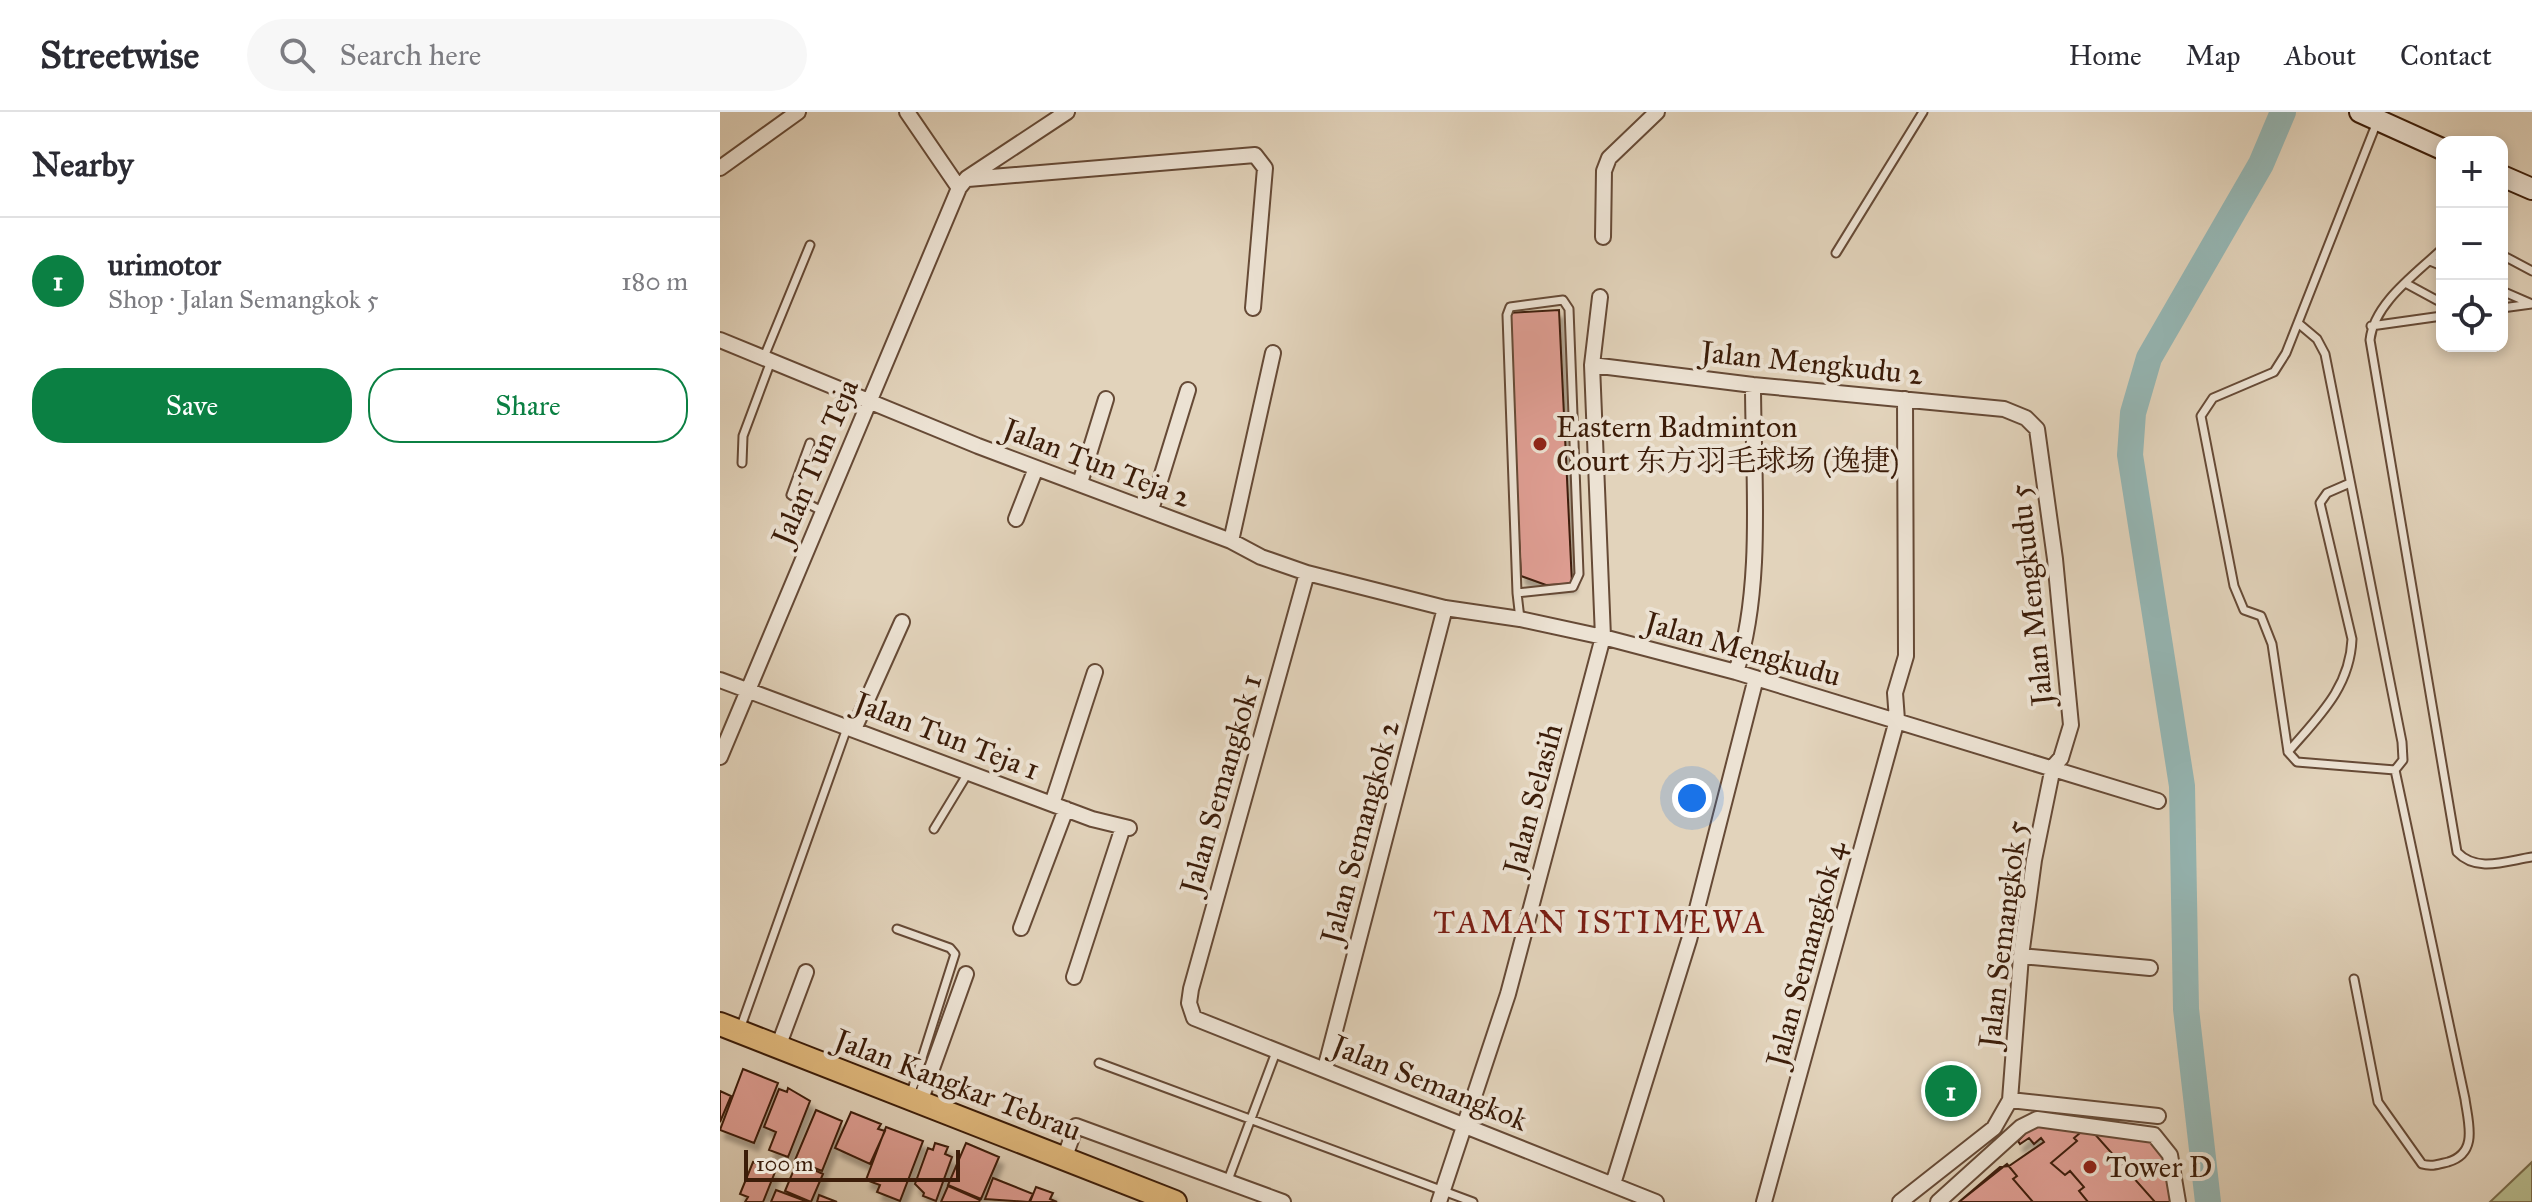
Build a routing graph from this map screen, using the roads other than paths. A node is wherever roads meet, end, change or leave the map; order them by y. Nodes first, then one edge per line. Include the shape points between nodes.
1 (798, 112) edge
2 (907, 112) edge
3 (1067, 112) edge
4 (1657, 112) edge
5 (1923, 112) edge
6 (2369, 116) edge
7 (2436, 146) edge
8 (720, 168) edge
9 (2508, 179) edge
10 (963, 183) junction
11 (2532, 189) edge
12 (1603, 237) dead end
13 (810, 245) dead end
14 (1836, 253) dead end
15 (2436, 255) edge
16 (2508, 258) edge
17 (2430, 261) junction
18 (2436, 264) edge
19 (2532, 271) edge
20 (2407, 284) junction
21 (2508, 294) edge
22 (1600, 297) dead end
23 (2436, 300) edge
24 (2532, 304) edge
25 (2508, 307) edge
26 (1253, 308) dead end
27 (2436, 317) edge
28 (2298, 323) junction
29 (2371, 326) junction
30 (720, 340) edge
31 (1273, 353) dead end
32 (768, 359) junction
33 (1592, 365) junction
34 (1753, 385) junction
35 (1188, 390) dead end
36 (1106, 399) dead end
37 (1905, 399) junction
38 (869, 400) junction
39 (2026, 418) joint
40 (810, 443) dead end
41 (742, 463) dead end
42 (1036, 468) junction
43 (1080, 483) junction
44 (2350, 483) junction
45 (1151, 510) junction
46 (822, 511) junction
47 (1016, 519) dead end
48 (1231, 541) junction
49 (1307, 573) junction
50 (1517, 593) junction
51 (1445, 608) junction
52 (1520, 619) junction
53 (902, 622) dead end
54 (1603, 637) junction
55 (1095, 672) dead end
56 (1736, 672) junction
57 (1756, 678) junction
58 (720, 680) edge
59 (747, 690) junction
60 (1897, 720) junction
61 (852, 726) junction
62 (2288, 752) junction
63 (720, 757) edge
64 (2053, 767) junction
65 (2395, 770) junction
66 (968, 771) junction
67 (2158, 801) dead end
68 (1059, 806) junction
69 (934, 829) dead end
70 (2532, 857) edge
71 (1021, 928) dead end
72 (897, 929) dead end
73 (2021, 956) junction
74 (2150, 968) dead end
75 (806, 972) dead end
76 (966, 974) dead end
77 (1074, 977) dead end
78 (2354, 979) dead end
79 (1190, 1009) joint
80 (730, 1027) edge
81 (778, 1047) junction
82 (1276, 1052) junction
83 (1099, 1063) dead end
84 (1325, 1069) junction
85 (915, 1100) junction
86 (2010, 1100) junction
87 (2158, 1116) dead end
88 (1250, 1119) junction
89 (1465, 1124) junction
90 (1064, 1159) junction
91 (1228, 1181) junction
92 (1613, 1184) junction
93 (1142, 1196) edge
94 (1441, 1197) edge
95 (1650, 1201) edge
96 (1175, 1202) edge
97 (1283, 1202) edge
98 (1473, 1202) edge
99 (1764, 1202) edge
100 (1900, 1202) edge
101 (1938, 1202) edge
102 (2178, 1202) edge

1 - 8 street
2 - 10 street
3 - 10 street
4 - 12 street via 1609,158 1604,171
5 - 14 lane
6 - 7 street
6 - 28 lane
9 - 11 street
10 - 26 street via 1255,155 1265,168
10 - 38 street, Jalan Tun Teja
13 - 32 lane
15 - 17 lane
16 - 19 lane
17 - 18 lane
17 - 20 lane
20 - 23 lane
20 - 29 lane
21 - 24 lane
22 - 33 street, Jalan Selasih
24 - 25 lane
27 - 29 lane
28 - 44 lane via 2325,354
28 - 62 lane via 2274,372 2213,398 2201,416 2234,586 2244,610 2261,616 2272,644
29 - 70 lane via 2457,852 2467,862 2482,865
30 - 32 street, Jalan Tun Teja 2
31 - 48 street
32 - 38 street, Jalan Tun Teja 2
32 - 41 lane via 743,436
33 - 34 street, Jalan Mengkudu 2
33 - 54 street, Jalan Selasih
34 - 37 street, Jalan Mengkudu 2
34 - 56 street via 1751,598
35 - 45 street
36 - 43 street
37 - 39 street, Jalan Mengkudu 2 via 2004,409
37 - 60 street, Jalan Semangkok 4 via 1906,656 1895,693
38 - 42 street, Jalan Tun Teja 2
38 - 46 street, Jalan Tun Teja
39 - 64 street, Jalan Mengkudu 5 via 2037,429 2071,725
40 - 46 lane via 791,495
42 - 43 street, Jalan Tun Teja 2
42 - 47 street
43 - 45 street, Jalan Tun Teja 2
44 - 62 lane via 2327,493 2320,503 2352,639 2351,656 2336,696
44 - 65 lane via 2402,742 2403,760
45 - 48 street, Jalan Tun Teja 2
46 - 59 street, Jalan Tun Teja
48 - 49 street, Jalan Tun Teja 2
49 - 51 street, Jalan Mengkudu
49 - 79 street, Jalan Semangkok 1 via 1191,989
50 - 50 lane via 1573,587 1579,574 1569,309 1563,300 1517,304 1507,315
50 - 52 lane
51 - 52 street, Jalan Mengkudu
51 - 84 street, Jalan Semangkok 2
52 - 54 street, Jalan Mengkudu
53 - 61 street
54 - 56 street, Jalan Mengkudu
54 - 89 street, Jalan Selasih via 1508,994
55 - 68 street
56 - 57 street, Jalan Mengkudu
57 - 60 street, Jalan Mengkudu
57 - 92 street via 1689,940
58 - 59 street, Jalan Tun Teja 1
59 - 61 street, Jalan Tun Teja 1
59 - 63 street, Jalan Tun Teja
60 - 64 street, Jalan Mengkudu
60 - 99 street, Jalan Semangkok 4
61 - 66 street, Jalan Tun Teja 1
61 - 80 lane
62 - 65 lane via 2297,762
64 - 67 street, Jalan Mengkudu
64 - 73 street, Jalan Semangkok 5
65 - 78 lane via 2465,1099 2471,1138 2455,1160 2422,1164 2378,1102
66 - 68 street, Jalan Tun Teja 1
66 - 69 lane
68 - 71 street
68 - 77 street, Jalan Tun Teja 1 via 1126,827
72 - 85 lane via 955,954
73 - 74 street
73 - 86 street, Jalan Semangkok 5
75 - 81 street
76 - 85 street
79 - 82 street, Jalan Semangkok via 1197,1021
80 - 81 main road, Jalan Kangkar Tebrau
81 - 85 main road, Jalan Kangkar Tebrau
82 - 84 street, Jalan Semangkok
82 - 88 lane
83 - 88 lane
84 - 89 street, Jalan Semangkok
85 - 90 main road, Jalan Kangkar Tebrau
86 - 87 street
86 - 100 street, Jalan Semangkok 5 via 1994,1128
88 - 91 lane
88 - 94 lane
89 - 92 street, Jalan Semangkok
89 - 94 street, Jalan Selasih
90 - 91 street via 1076,1126
90 - 93 main road, Jalan Kangkar Tebrau
91 - 97 street
92 - 95 street, Jalan Semangkok
93 - 96 main road, Jalan Kangkar Tebrau
94 - 98 lane
101 - 102 street via 2021,1127 2045,1118 2154,1135 2170,1155

